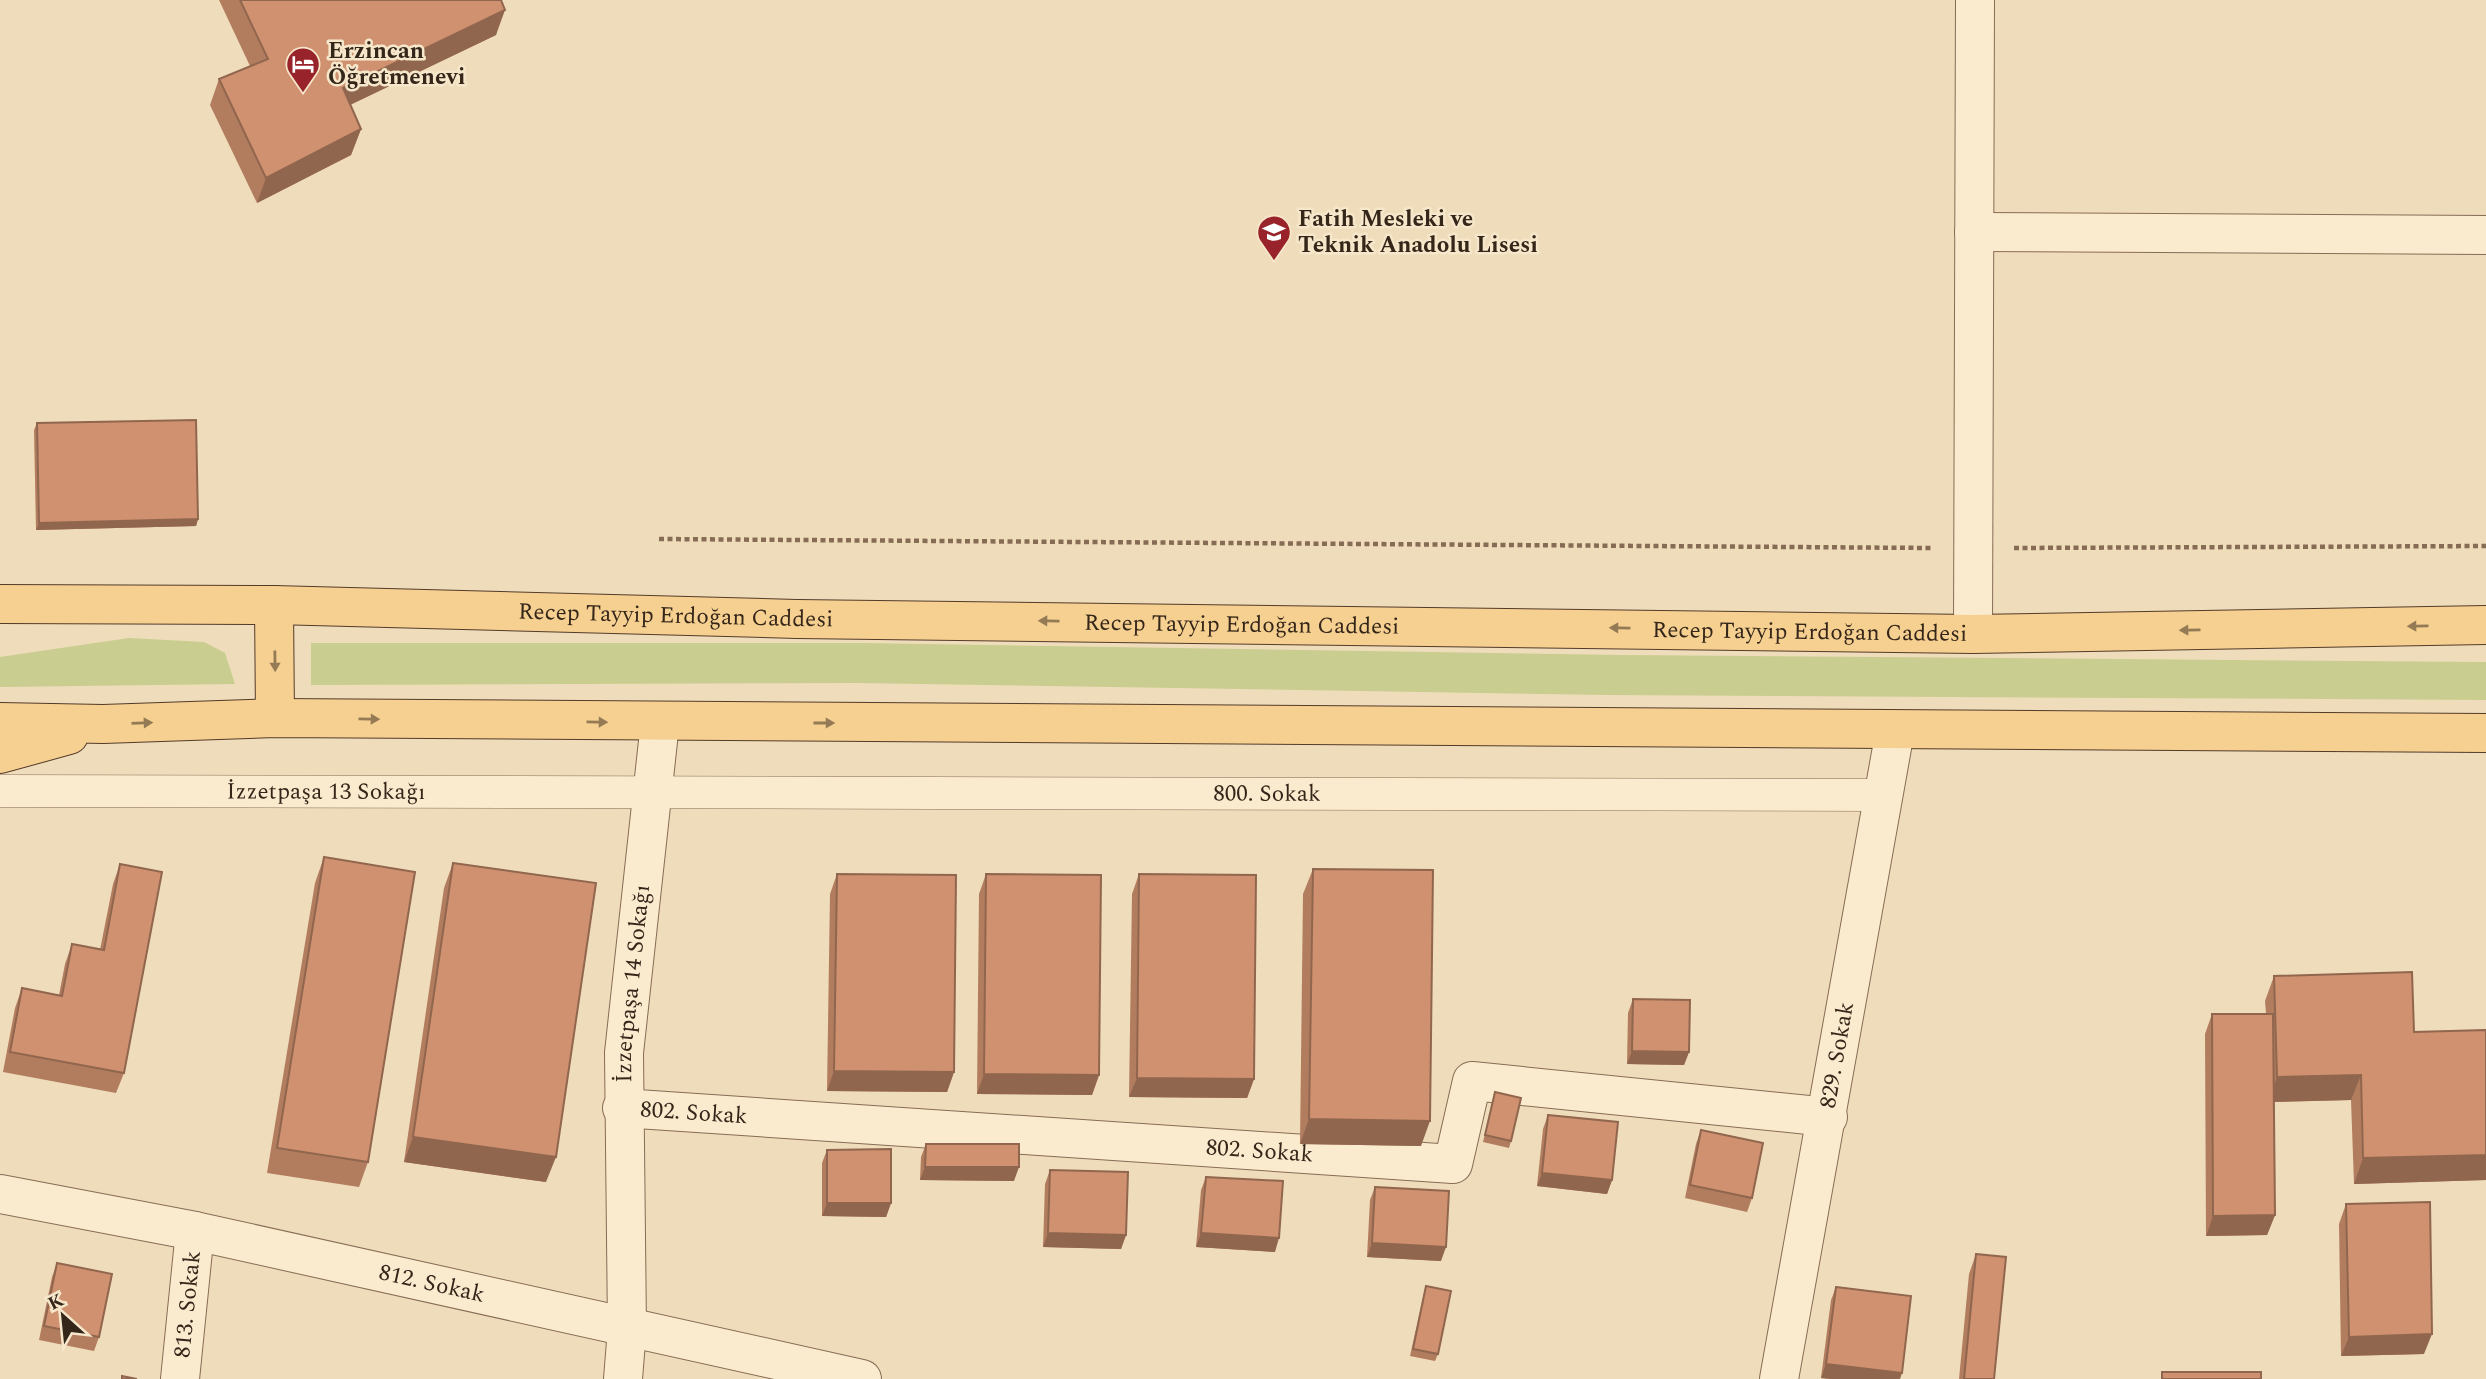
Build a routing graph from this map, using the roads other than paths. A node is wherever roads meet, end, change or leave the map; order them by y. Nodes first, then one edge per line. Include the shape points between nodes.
1 (1975, 0) edge
2 (1974, 232) junction
3 (2486, 235) edge
4 (0, 604) edge
5 (274, 605) junction
6 (2486, 625) edge
7 (1973, 634) junction
8 (275, 718) junction
9 (0, 722) edge
10 (660, 723) junction
11 (103, 724) junction
12 (1895, 731) junction
13 (2486, 733) edge
14 (0, 754) edge
15 (0, 791) edge
16 (652, 792) junction
17 (1883, 795) junction
18 (622, 1108) junction
19 (1828, 1117) junction
20 (0, 1194) edge
21 (195, 1231) junction
22 (627, 1329) junction
23 (180, 1379) edge
24 (623, 1379) edge
25 (862, 1379) edge
26 (1779, 1379) edge

1 - 2 street
2 - 3 street
2 - 7 street
4 - 5 main road, Recep Tayyip Erdoğan Caddesi
7 -> 5 main road, Recep Tayyip Erdoğan Caddesi via 797,619
5 -> 8 main road
6 -> 7 main road, Recep Tayyip Erdoğan Caddesi
8 -> 10 main road
11 -> 8 main road
9 - 11 main road
10 -> 12 main road
10 - 16 street, İzzetpaşa 14 Sokağı
11 - 14 main road
12 - 13 main road
12 - 17 street, 829. Sokak
15 - 16 street, İzzetpaşa 13 Sokağı
16 - 17 street, 800. Sokak
16 - 18 street, İzzetpaşa 14 Sokağı via 628,996
17 - 19 street, 829. Sokak
18 - 19 street, 802. Sokak via 1453,1164 1472,1081
18 - 22 street, İzzetpaşa 14 Sokağı
19 - 26 street, 829. Sokak
20 - 21 street, 812. Sokak
21 - 22 street, 812. Sokak
21 - 23 street, 813. Sokak
22 - 24 street, İzzetpaşa 14 Sokağı
22 - 25 street, 812. Sokak

